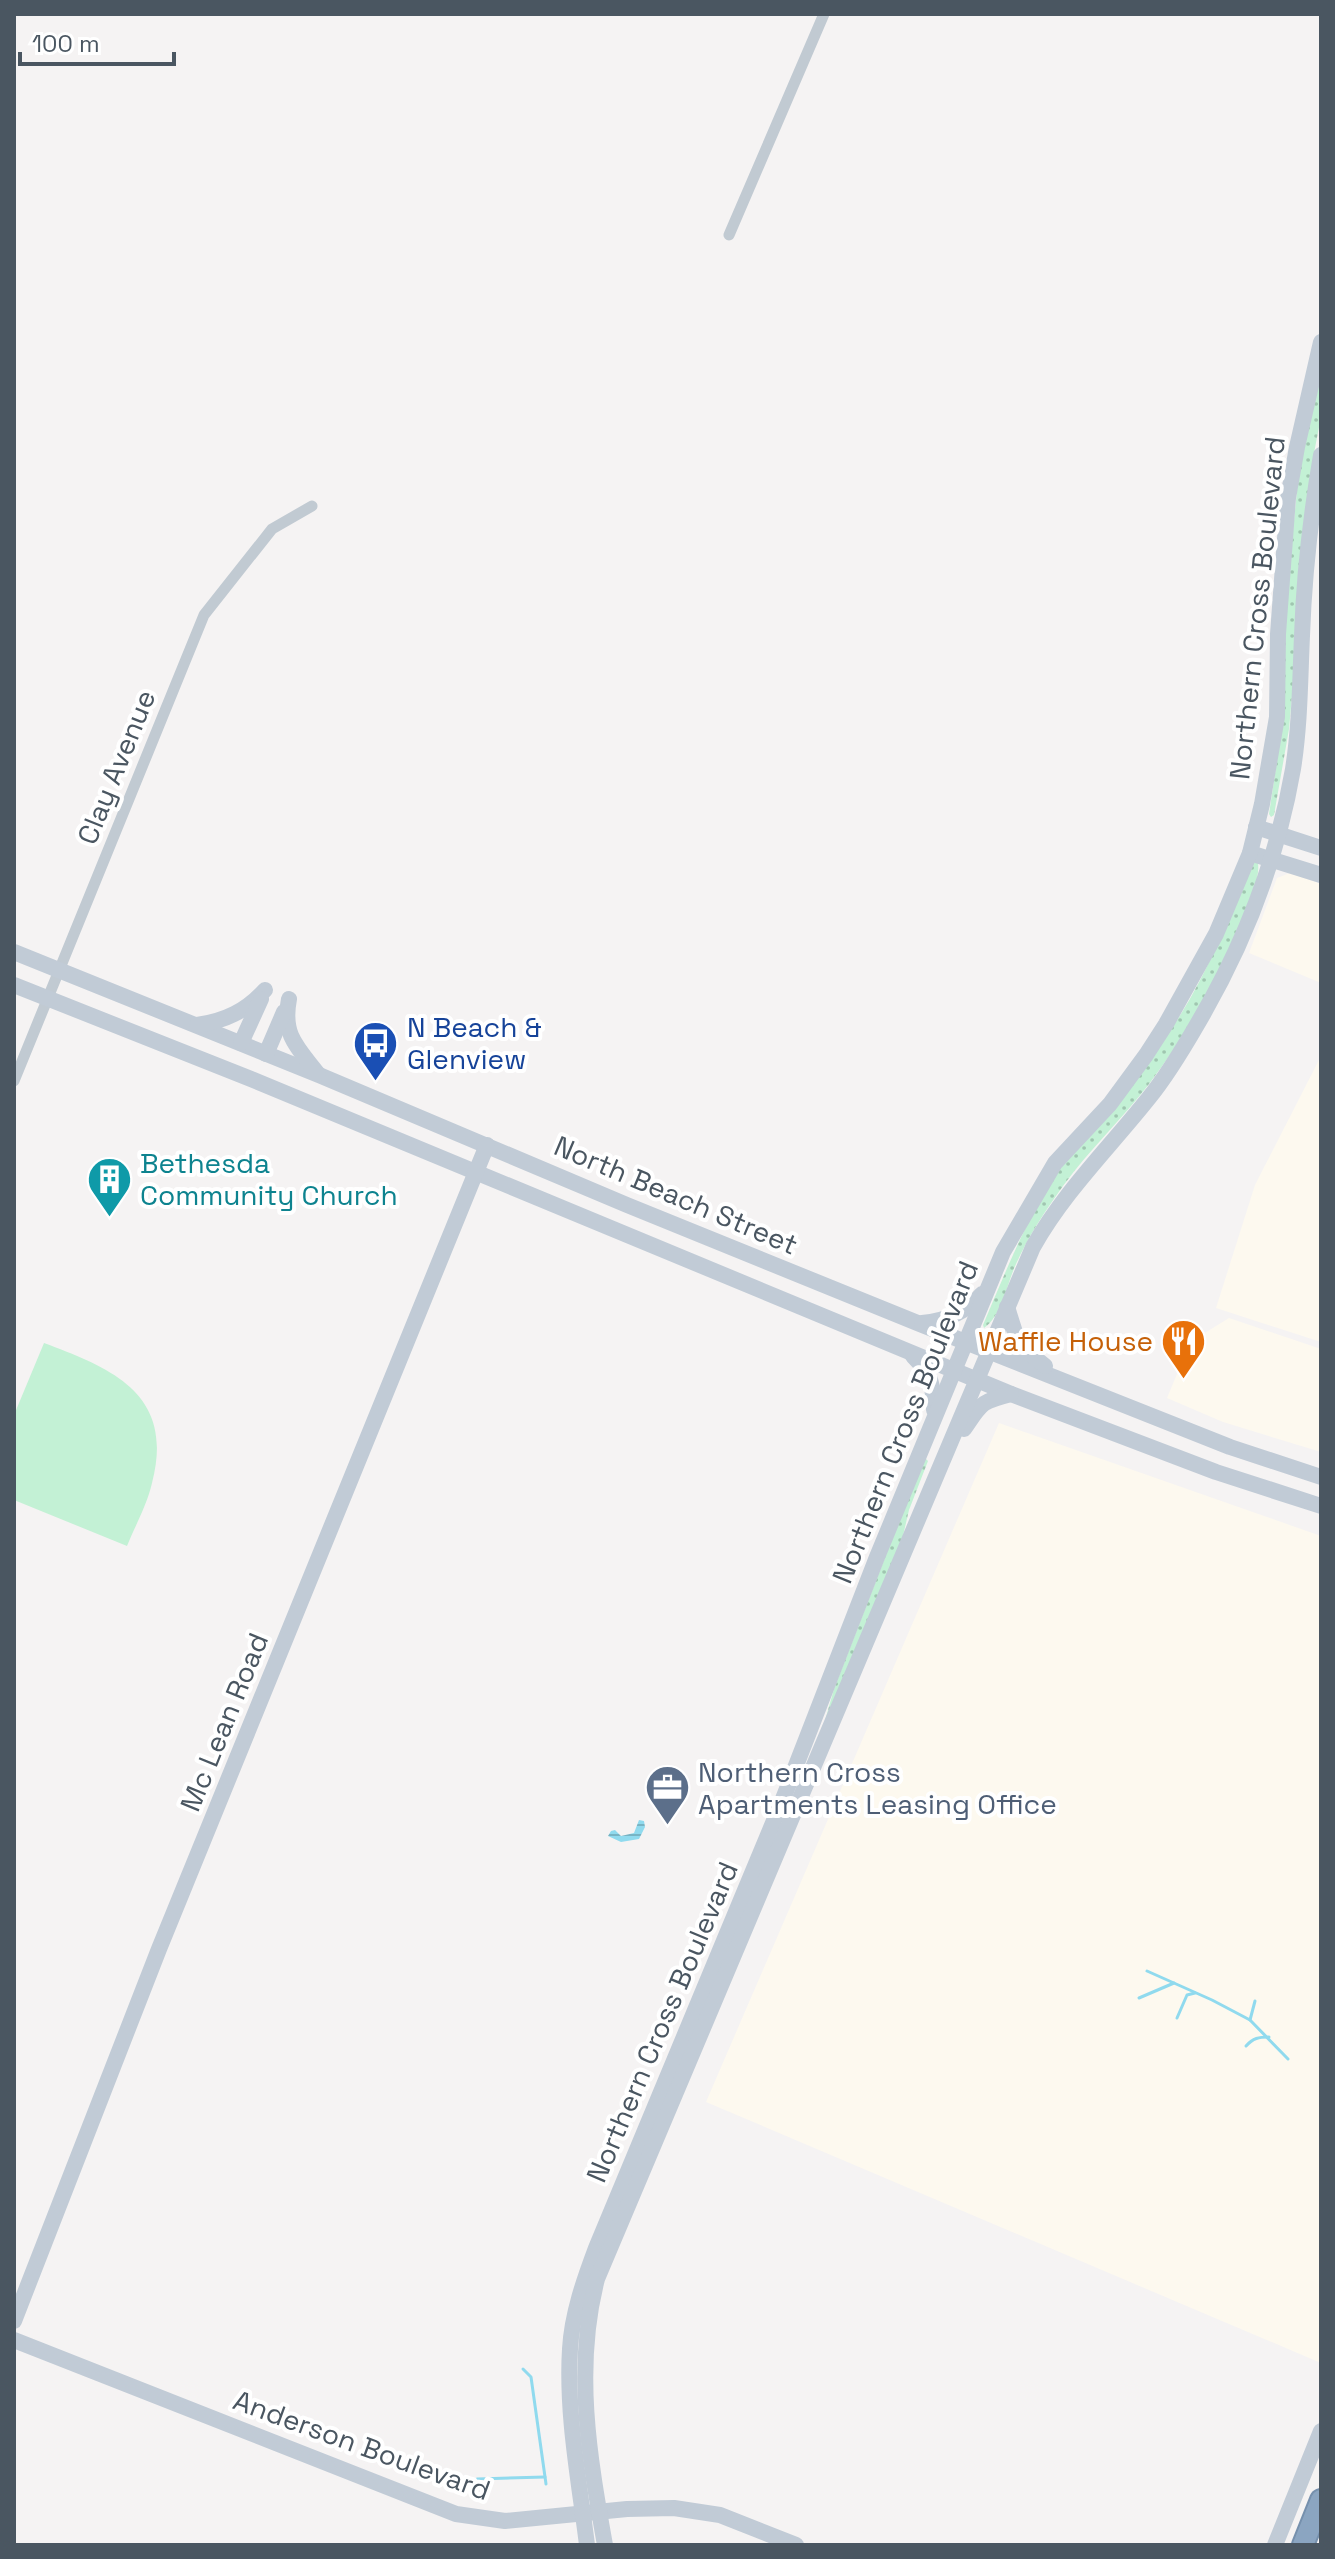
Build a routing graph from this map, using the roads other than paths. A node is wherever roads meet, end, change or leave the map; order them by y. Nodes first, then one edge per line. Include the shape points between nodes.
1 (824, 14) edge
2 (729, 235) dead end
3 (1321, 342) edge
4 (1321, 455) edge
5 (312, 506) dead end
6 (1256, 827) junction
7 (1280, 834) junction
8 (1321, 848) edge
9 (1250, 853) junction
10 (1273, 860) junction
11 (1321, 875) edge
12 (14, 952) edge
13 (59, 970) junction
14 (14, 985) edge
15 (47, 999) junction
16 (196, 1026) junction
17 (241, 1043) junction
18 (266, 1054) junction
19 (319, 1075) junction
20 (14, 1081) edge
21 (487, 1145) junction
22 (475, 1173) junction
23 (990, 1283) junction
24 (1007, 1307) junction
25 (920, 1324) junction
26 (965, 1341) junction
27 (906, 1349) junction
28 (988, 1350) junction
29 (953, 1369) junction
30 (976, 1380) junction
31 (1073, 1384) junction
32 (1011, 1394) junction
33 (934, 1416) junction
34 (951, 1441) junction
35 (1321, 1477) edge
36 (1321, 1506) edge
37 (782, 1823) junction
38 (14, 2321) edge
39 (14, 2340) edge
40 (1321, 2431) edge
41 (1321, 2500) edge
42 (591, 2514) junction
43 (587, 2545) edge
44 (605, 2545) edge
45 (796, 2545) edge
46 (1275, 2545) edge
47 (1303, 2545) edge

1 - 2 street
3 - 6 main road, Northern Cross Boulevard via 1288,498 1277,717
4 - 7 main road, Northern Cross Boulevard via 1305,575 1301,700
5 - 13 street, Clay Avenue via 272,529 204,615
6 - 7 main road
6 - 9 main road, Northern Cross Boulevard
7 - 8 main road
7 - 10 main road, Northern Cross Boulevard
9 - 10 main road
9 - 23 main road, Northern Cross Boulevard via 1211,944 1166,1024 1110,1104 1049,1173
10 - 11 main road
10 - 24 main road, Northern Cross Boulevard via 1235,953 1199,1022 1149,1098 1048,1220
12 - 13 main road, North Beach Street
13 - 15 street, Clay Avenue
13 - 16 main road, North Beach Street
14 - 15 main road, North Beach Street
15 - 20 street, Clay Avenue
15 - 22 main road, North Beach Street
16 - 17 main road, North Beach Street
16 - 17 main road via 230,1017 265,990
17 - 18 main road, North Beach Street
18 - 19 main road, North Beach Street
18 - 19 main road via 289,999 289,1032
19 - 21 main road, North Beach Street
21 - 22 main road, Mc Lean Road
21 - 25 main road, North Beach Street
22 - 27 main road, North Beach Street
22 - 38 main road, Mc Lean Road via 159,1949
23 - 25 main road via 960,1312
23 - 26 main road, Northern Cross Boulevard
24 - 28 main road, Northern Cross Boulevard
24 - 31 main road via 1019,1345
25 - 26 main road, North Beach Street
26 - 28 main road, North Beach Street
26 - 29 main road, Northern Cross Boulevard
27 - 29 main road, North Beach Street
27 - 33 main road via 927,1370
28 - 30 main road, Northern Cross Boulevard
28 - 31 main road, North Beach Street
29 - 30 main road, North Beach Street
29 - 33 main road, Northern Cross Boulevard
30 - 32 main road, North Beach Street
30 - 34 main road, Northern Cross Boulevard
31 - 35 main road, North Beach Street
32 - 34 main road via 978,1407
32 - 36 main road, North Beach Street
33 - 37 main road, Northern Cross Boulevard
34 - 37 main road, Northern Cross Boulevard
37 - 42 main road, Northern Cross Boulevard via 597,2279 584,2354
39 - 42 main road, Anderson Boulevard via 456,2514 505,2521
40 - 46 main road
41 - 47 highway
42 - 43 main road, Northern Cross Boulevard
42 - 44 main road, Northern Cross Boulevard
42 - 45 main road, Anderson Boulevard via 693,2510

